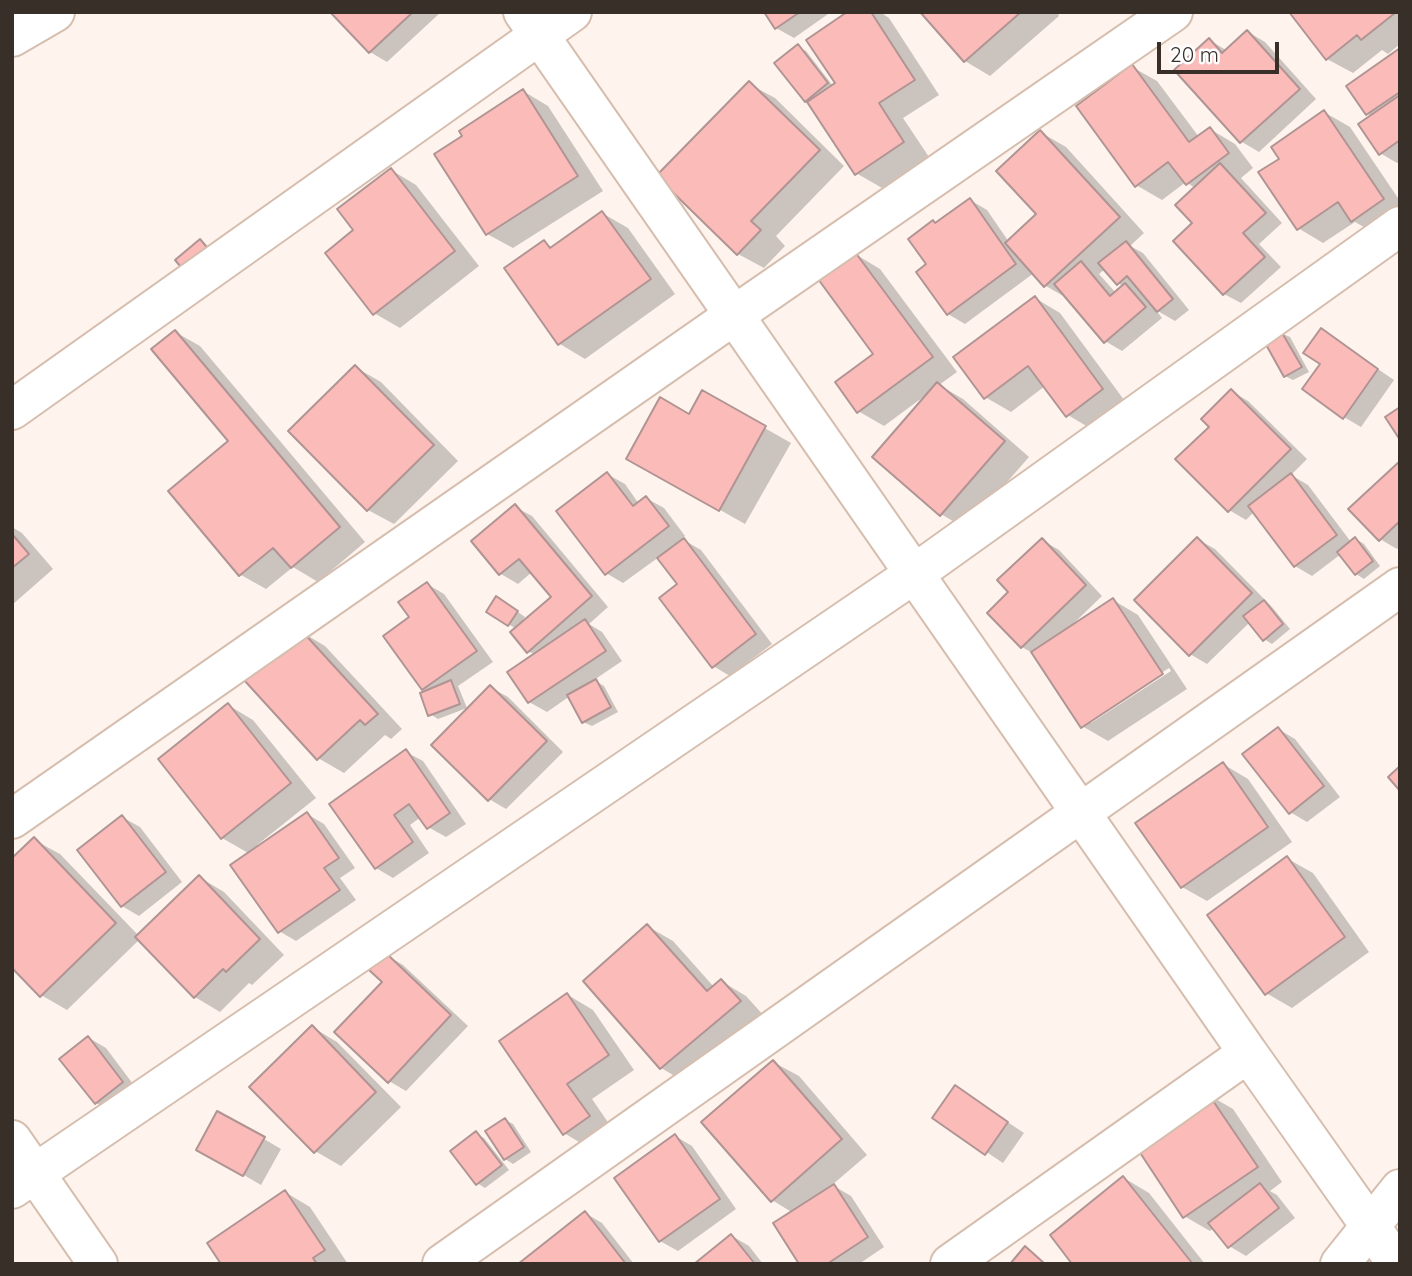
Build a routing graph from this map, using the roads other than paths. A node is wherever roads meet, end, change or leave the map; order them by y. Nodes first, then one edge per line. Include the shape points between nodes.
1 (55, 12) edge
2 (572, 12) edge
3 (1173, 12) edge
4 (531, 24) edge
5 (12, 37) edge
6 (1400, 226) edge
7 (733, 316) junction
8 (12, 410) edge
9 (914, 574) junction
10 (1400, 587) edge
11 (1079, 812) junction
12 (12, 819) edge
13 (1248, 1053) junction
14 (12, 1140) edge
15 (24, 1182) edge
16 (1400, 1189) edge
17 (1371, 1224) junction
18 (98, 1264) edge
19 (442, 1264) edge
20 (950, 1264) edge
21 (1340, 1264) edge
22 (1397, 1264) edge

1 - 5 street
2 - 4 street
3 - 7 street
4 - 7 street
4 - 8 street
6 - 9 street
7 - 9 street
7 - 12 street
9 - 11 street
9 - 15 street
10 - 11 street
11 - 13 street
11 - 19 street
13 - 17 street
13 - 20 street
14 - 15 street
15 - 18 street
16 - 17 street
17 - 21 street
17 - 22 street

